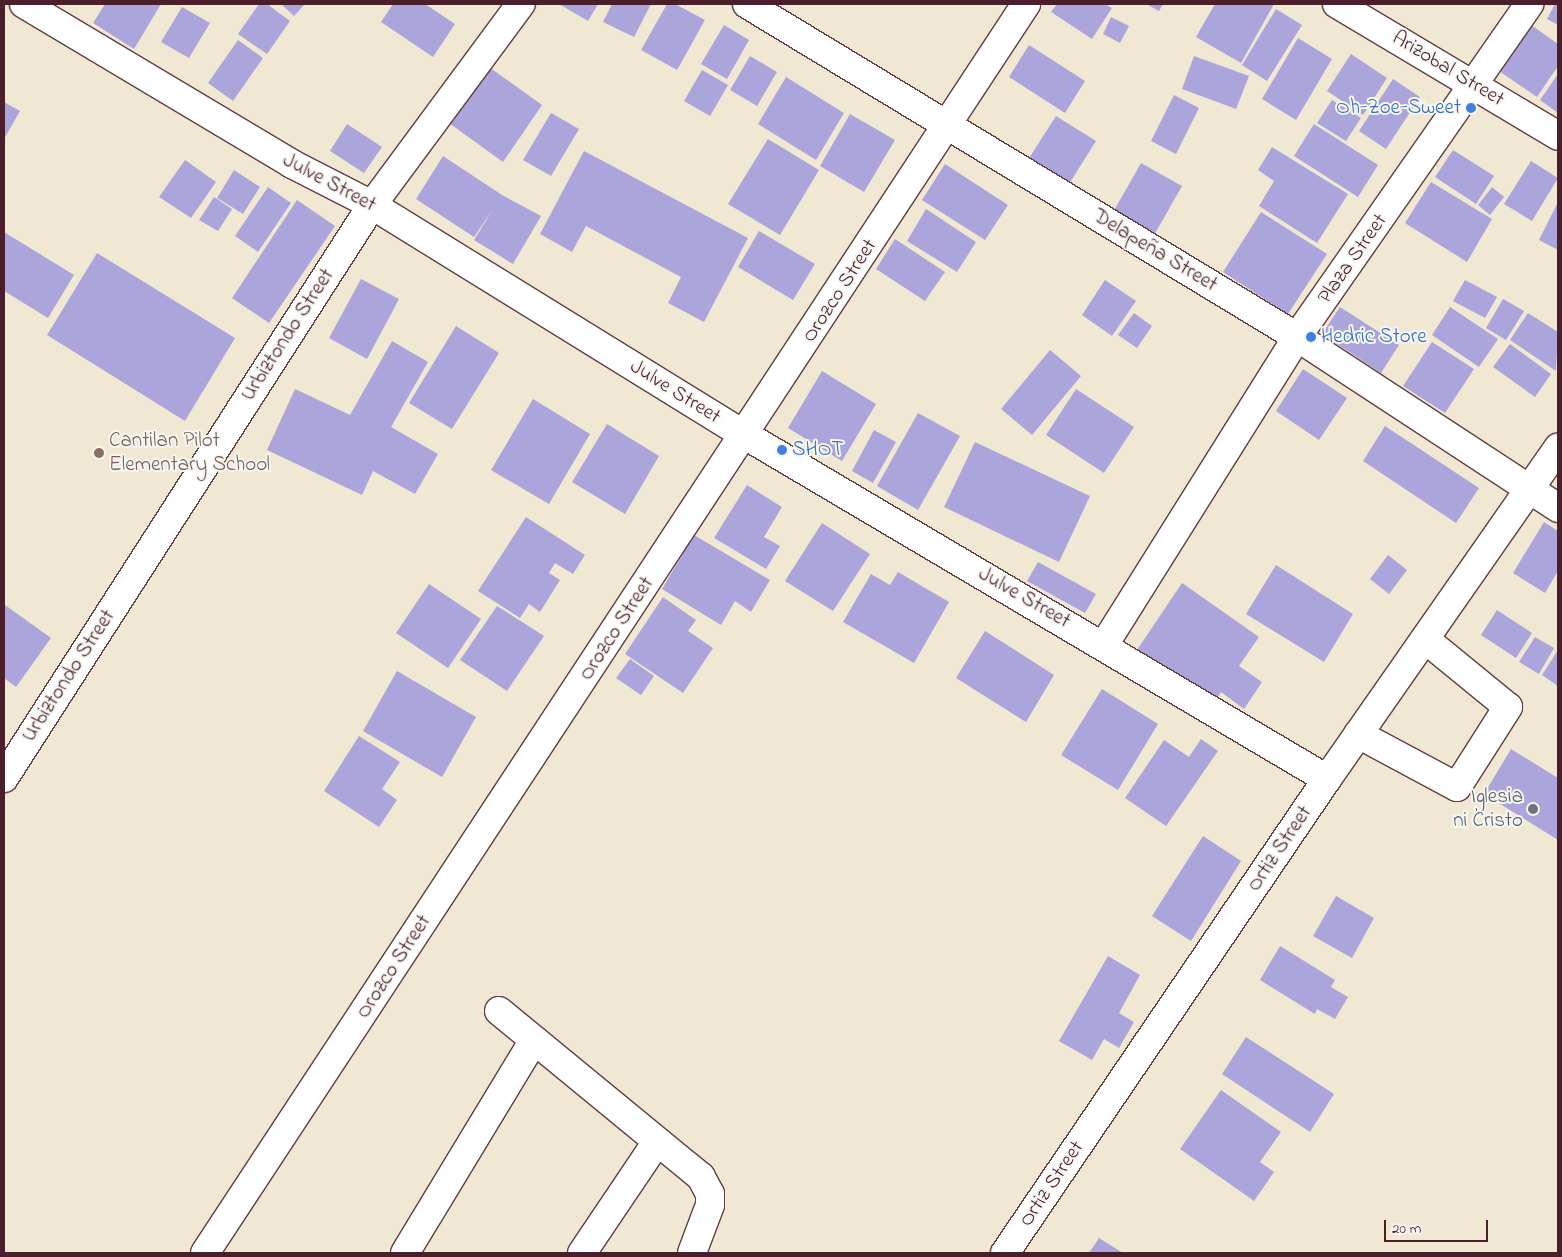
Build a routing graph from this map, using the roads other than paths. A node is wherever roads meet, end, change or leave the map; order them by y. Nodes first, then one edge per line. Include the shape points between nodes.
1 (24, 4) edge
2 (521, 4) edge
3 (747, 4) edge
4 (1026, 4) edge
5 (1337, 4) edge
6 (1528, 4) edge
7 (61, 13) edge
8 (1476, 84) junction
9 (948, 126) junction
10 (1558, 136) edge
11 (372, 205) junction
12 (1298, 338) junction
13 (745, 435) junction
14 (1558, 448) edge
15 (1529, 489) junction
16 (1558, 508) edge
17 (1425, 639) junction
18 (1104, 645) junction
19 (1358, 734) junction
20 (4, 778) edge
21 (1327, 779) junction
22 (499, 1011) dead end
23 (534, 1040) junction
24 (658, 1142) junction
25 (205, 1253) edge
26 (405, 1253) edge
27 (582, 1253) edge
28 (692, 1253) edge
29 (1006, 1253) edge

1 - 7 street, Julve Street
2 - 11 street, Urbiztondo Street
3 - 9 street, Delapeña Street
4 - 9 street, Orozco Street
5 - 8 street, Arizobal Street
6 - 8 street, Plaza Street
7 - 11 street, Julve Street via 292,164
8 - 10 street, Arizobal Street
8 - 12 street, Plaza Street
9 - 12 street, Delapeña Street
9 - 13 street, Orozco Street
11 - 13 street, Julve Street
11 - 20 street, Urbiztondo Street
12 - 15 street, Delapeña Street
12 - 18 street, Plaza Street
13 - 18 street, Julve Street
13 - 25 street, Orozco Street
14 - 15 street, Ortiz Street
15 - 16 street, Delapeña Street
15 - 17 street, Ortiz Street
17 - 19 street, Ortiz Street
17 - 19 street via 1508,707 1457,787
18 - 21 street, Julve Street
19 - 21 street, Ortiz Street
21 - 29 street, Ortiz Street
22 - 23 street
23 - 24 street
23 - 26 street
24 - 27 street
24 - 28 street via 701,1177 710,1194 707,1216

